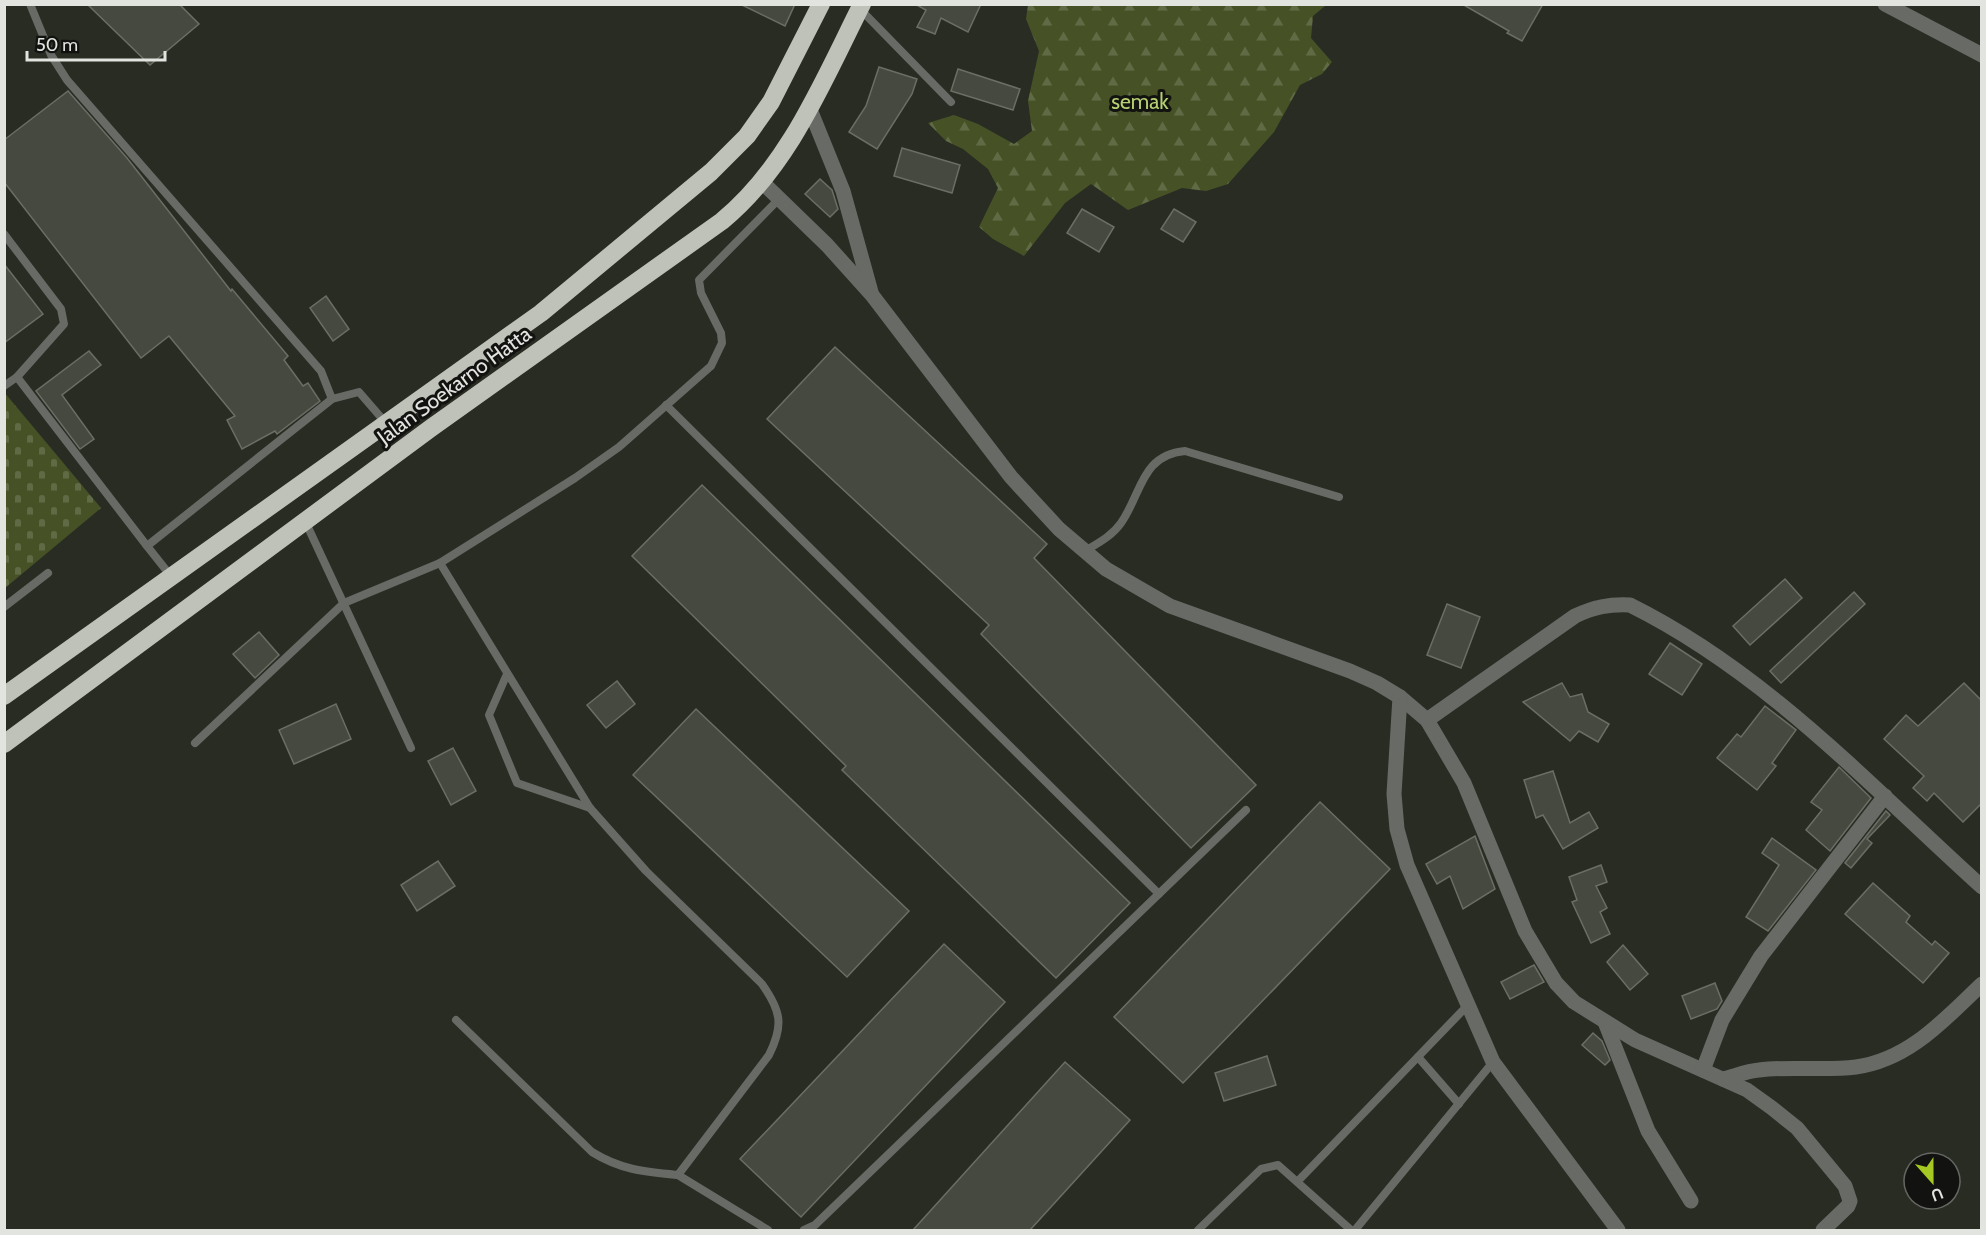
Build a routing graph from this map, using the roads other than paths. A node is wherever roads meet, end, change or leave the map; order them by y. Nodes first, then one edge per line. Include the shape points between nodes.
1 (30, 4) edge
2 (820, 4) edge
3 (1885, 4) edge
4 (861, 6) edge
5 (1982, 55) edge
6 (951, 102) dead end
7 (809, 106) junction
8 (763, 183) junction
9 (780, 199) junction
10 (4, 234) edge
11 (872, 295) junction
12 (17, 377) junction
13 (4, 386) edge
14 (332, 399) junction
15 (666, 405) junction
16 (386, 422) junction
17 (1339, 497) dead end
18 (305, 521) junction
19 (147, 546) junction
20 (1085, 551) junction
21 (440, 563) junction
22 (48, 573) dead end
23 (171, 575) junction
24 (344, 603) junction
25 (4, 607) edge
26 (507, 674) junction
27 (6, 692) edge
28 (1400, 697) junction
29 (1427, 720) junction
30 (195, 743) dead end
31 (4, 744) edge
32 (411, 748) dead end
33 (1885, 796) junction
34 (590, 808) junction
35 (1246, 810) dead end
36 (1982, 887) edge
37 (1159, 894) junction
38 (1982, 984) edge
39 (1467, 1006) junction
40 (456, 1020) dead end
41 (1605, 1022) junction
42 (1418, 1056) junction
43 (1493, 1062) junction
44 (1703, 1070) junction
45 (1723, 1079) junction
46 (1459, 1104) junction
47 (678, 1175) junction
48 (1298, 1181) junction
49 (1691, 1201) dead end
50 (768, 1230) edge
51 (804, 1230) edge
52 (1198, 1230) edge
53 (1353, 1230) edge
54 (1618, 1230) edge
55 (1823, 1230) edge

1 - 14 lane via 51,55 67,80 321,371
2 - 16 highway, Jalan Soekarno Hatta via 771,102 747,136 711,172 541,313
3 - 5 street
4 - 6 lane
4 - 7 highway, Jalan Soekarno Hatta
7 - 8 highway, Jalan Soekarno Hatta
7 - 11 street via 843,191
8 - 9 street
8 - 18 highway, Jalan Soekarno Hatta via 722,221
9 - 11 street
9 - 15 lane via 701,275 701,292 722,343 711,366
10 - 12 lane via 64,316 64,324
11 - 20 street via 1011,477
12 - 13 lane
12 - 19 lane
14 - 16 lane via 359,392
14 - 19 lane
15 - 21 lane via 619,447 575,478
15 - 37 lane
16 - 23 highway, Jalan Soekarno Hatta
17 - 20 lane via 1185,451 1173,452 1153,464 1115,531
18 - 24 lane
18 - 31 highway, Jalan Soekarno Hatta
19 - 23 lane
20 - 28 street via 1106,569 1170,606 1350,671
21 - 24 lane
21 - 26 lane
22 - 25 lane
23 - 27 highway, Jalan Soekarno Hatta
24 - 30 lane
24 - 32 lane
26 - 34 lane
26 - 34 lane via 489,715 514,778 531,790
28 - 29 street
28 - 39 street via 1394,794 1396,828 1407,865
29 - 33 street via 1575,616 1593,608 1630,605 1732,665 1823,738
29 - 41 street via 1464,783 1539,958 1574,1002
33 - 36 street
33 - 44 street via 1761,956 1722,1020
34 - 47 lane via 646,871 762,984 779,1017 778,1036 769,1055
35 - 37 lane
37 - 51 lane via 815,1225
38 - 45 street via 1928,1034 1883,1060 1856,1067 1756,1070
39 - 42 lane
39 - 43 street
40 - 47 lane via 592,1152 635,1172
41 - 44 street via 1664,1055
41 - 49 street via 1648,1131
42 - 46 lane
42 - 48 lane
43 - 46 lane
43 - 54 street
44 - 45 street
45 - 55 street via 1747,1090 1797,1128 1845,1186 1848,1206
46 - 53 lane
47 - 50 lane
48 - 52 lane via 1278,1165 1262,1169
48 - 53 lane

